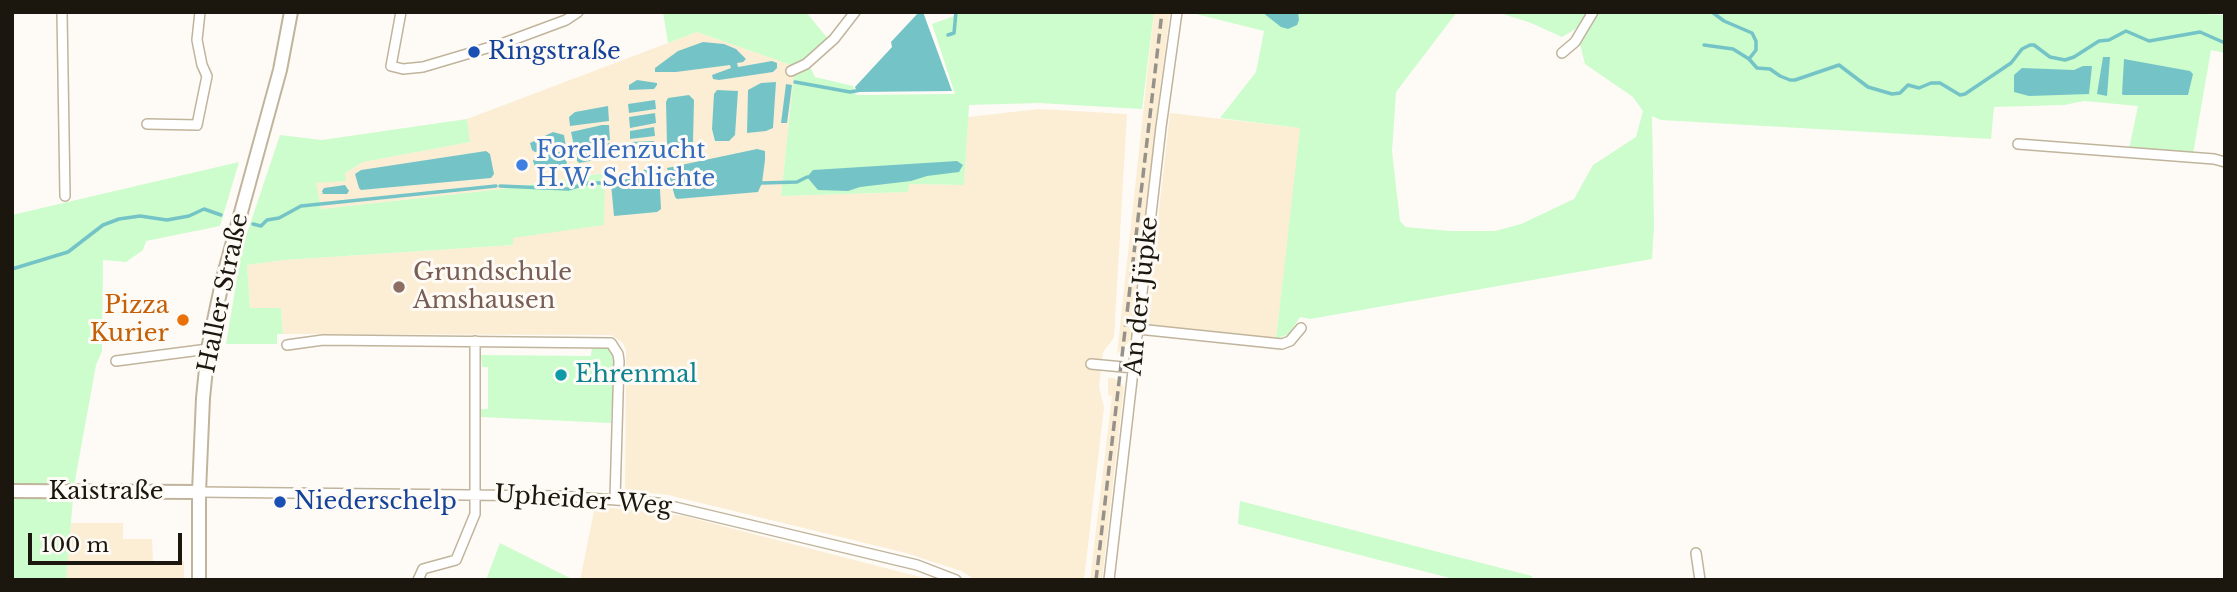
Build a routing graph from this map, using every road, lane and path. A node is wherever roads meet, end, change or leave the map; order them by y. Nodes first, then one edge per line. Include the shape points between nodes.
1 (62, 12) edge
2 (200, 12) edge
3 (290, 12) edge
4 (401, 12) edge
5 (578, 12) edge
6 (855, 12) edge
7 (1177, 12) edge
8 (1594, 12) edge
9 (1562, 53) dead end
10 (791, 71) dead end
11 (146, 124) dead end
12 (2018, 144) dead end
13 (2225, 162) edge
14 (65, 196) dead end
15 (1301, 328) dead end
16 (1138, 329) junction
17 (475, 341) junction
18 (287, 345) dead end
19 (208, 349) junction
20 (116, 361) dead end
21 (1091, 364) dead end
22 (1134, 368) junction
23 (12, 491) edge
24 (199, 492) junction
25 (475, 495) junction
26 (615, 498) junction
27 (1696, 553) dead end
28 (199, 580) edge
29 (418, 580) edge
30 (956, 580) edge
31 (1109, 580) edge
32 (1700, 580) edge

1 - 14 street
2 - 11 street via 197,40 207,76 197,125
3 - 19 main road, Haller Straße via 280,70
4 - 5 street via 391,66 403,69 504,43
6 - 10 street via 834,39
7 - 16 street, An der Jüpke
8 - 9 street
12 - 13 street
15 - 16 street via 1282,344
16 - 22 street, An der Jüpke
17 - 18 street via 323,340
17 - 25 street
17 - 26 street via 604,342 615,348 619,361
19 - 20 street
19 - 24 main road, Haller Straße
21 - 22 street
22 - 31 street, An der Jüpke
23 - 24 main road, Kaistraße
24 - 25 street, Upheider Weg
24 - 28 main road, Haller Straße
25 - 26 street, Upheider Weg
25 - 29 street via 475,514 456,560 423,569
26 - 30 street, Upheider Weg via 690,509 917,565
27 - 32 street

